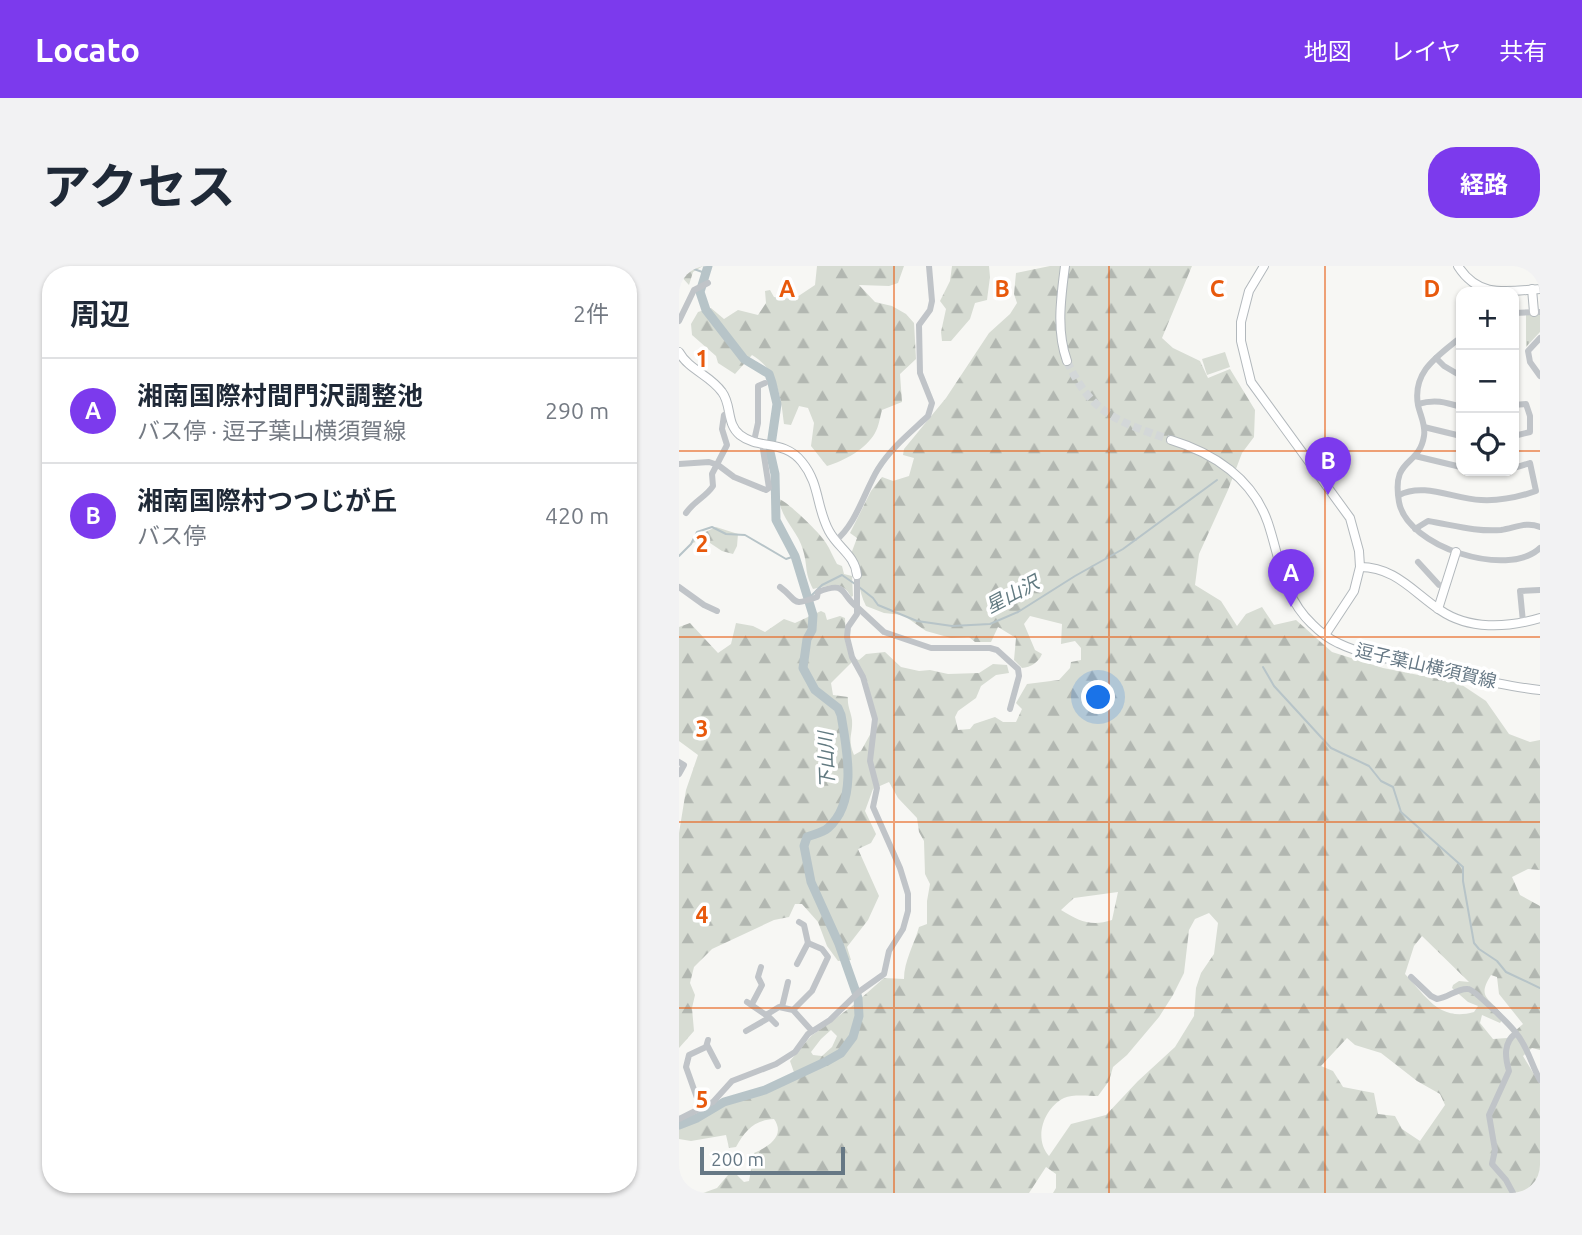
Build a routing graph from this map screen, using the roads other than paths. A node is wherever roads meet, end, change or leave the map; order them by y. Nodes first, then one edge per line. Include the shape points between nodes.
1 (929, 266) edge
2 (1065, 266) edge
3 (1264, 266) edge
4 (1458, 266) edge
5 (708, 283) dead end
6 (1536, 289) edge
7 (1537, 312) edge
8 (1519, 313) edge
9 (679, 320) edge
10 (1540, 338) edge
11 (1456, 342) edge
12 (679, 352) edge
13 (1436, 358) junction
14 (1067, 361) tunnel mouth
15 (1456, 373) edge
16 (1540, 376) edge
17 (765, 383) dead end
18 (1418, 404) junction
19 (1519, 405) edge
20 (1456, 406) edge
21 (729, 412) junction
22 (1425, 427) junction
23 (1456, 435) edge
24 (1519, 435) edge
25 (1171, 440) tunnel mouth
26 (760, 442) junction
27 (1415, 456) junction
28 (679, 464) edge
29 (717, 464) junction
30 (1456, 466) edge
31 (1519, 466) edge
32 (1399, 495) junction
33 (686, 513) dead end
34 (1540, 527) edge
35 (1415, 529) junction
36 (835, 541) junction
37 (1540, 548) edge
38 (1456, 552) junction
39 (1418, 562) dead end
40 (1360, 567) junction
41 (857, 575) joint
42 (679, 587) edge
43 (781, 587) dead end
44 (1445, 587) junction
45 (1540, 590) edge
46 (857, 605) junction
47 (1438, 609) junction
48 (717, 611) dead end
49 (1540, 618) edge
50 (1523, 622) junction
51 (1325, 635) junction
52 (1540, 690) edge
53 (1010, 709) dead end
54 (679, 762) edge
55 (679, 774) edge
56 (799, 922) dead end
57 (809, 943) junction
58 (797, 964) dead end
59 (761, 967) dead end
60 (1411, 977) dead end
61 (788, 982) dead end
62 (782, 1007) junction
63 (793, 1010) junction
64 (768, 1015) junction
65 (776, 1024) dead end
66 (746, 1031) dead end
67 (812, 1031) junction
68 (1516, 1033) junction
69 (718, 1066) dead end
70 (1540, 1080) edge
71 (701, 1109) junction
72 (679, 1119) edge
73 (1513, 1193) edge

1 - 36 street via 932,301 919,325 920,373 932,409 888,454
2 - 14 street via 1061,335
3 - 40 street via 1244,306 1241,339 1245,362 1259,395 1350,518
4 - 6 street via 1479,288
5 - 9 street via 694,290
6 - 7 street
7 - 8 street
10 - 16 street via 1528,351
11 - 13 street
12 - 21 street via 723,392
13 - 15 street
13 - 18 street via 1420,377
17 - 26 street via 758,386
18 - 20 street via 1431,400
18 - 22 street
19 - 24 street via 1526,404 1530,416 1530,432
21 - 26 street via 743,437
21 - 29 street via 722,429 727,445
22 - 23 street
22 - 27 street
25 - 51 street, 逗子葉山横須賀線 via 1213,457 1245,484 1265,516 1290,595
26 - 29 street via 767,490 734,477
26 - 36 street via 794,454 813,476 822,516
27 - 30 street
27 - 32 street via 1401,470
28 - 29 street
29 - 33 street via 713,486
31 - 32 street via 1530,463 1536,491 1482,500 1416,489
32 - 35 street via 1403,514
34 - 35 street via 1474,530 1428,521
35 - 38 street
36 - 41 street via 852,558
37 - 38 street via 1519,559 1503,560
38 - 44 street
39 - 44 street
40 - 47 street via 1401,579
40 - 51 street via 1353,591
41 - 46 street
42 - 48 street
43 - 46 street via 795,602 838,588
44 - 47 street
45 - 50 street via 1520,591
46 - 53 street via 884,632 931,648 997,650 1018,669
46 - 67 street via 847,638 875,719 870,761 877,788 873,807 900,868 908,903 884,974
47 - 50 street via 1474,624
49 - 50 street
51 - 52 street, 逗子葉山横須賀線 via 1367,654
54 - 55 street via 684,765
56 - 57 street
57 - 58 street
57 - 63 street via 828,957 812,991
59 - 64 street via 758,977 762,985 749,1003
60 - 68 street via 1437,999 1475,990
61 - 62 street
62 - 63 street
62 - 64 street
63 - 67 street
64 - 65 street
64 - 66 street
67 - 71 street via 795,1052 732,1081
68 - 70 street
68 - 73 street via 1505,1056 1509,1071 1489,1115 1495,1150 1492,1164
69 - 71 street via 708,1042 689,1055 686,1063
71 - 72 street

